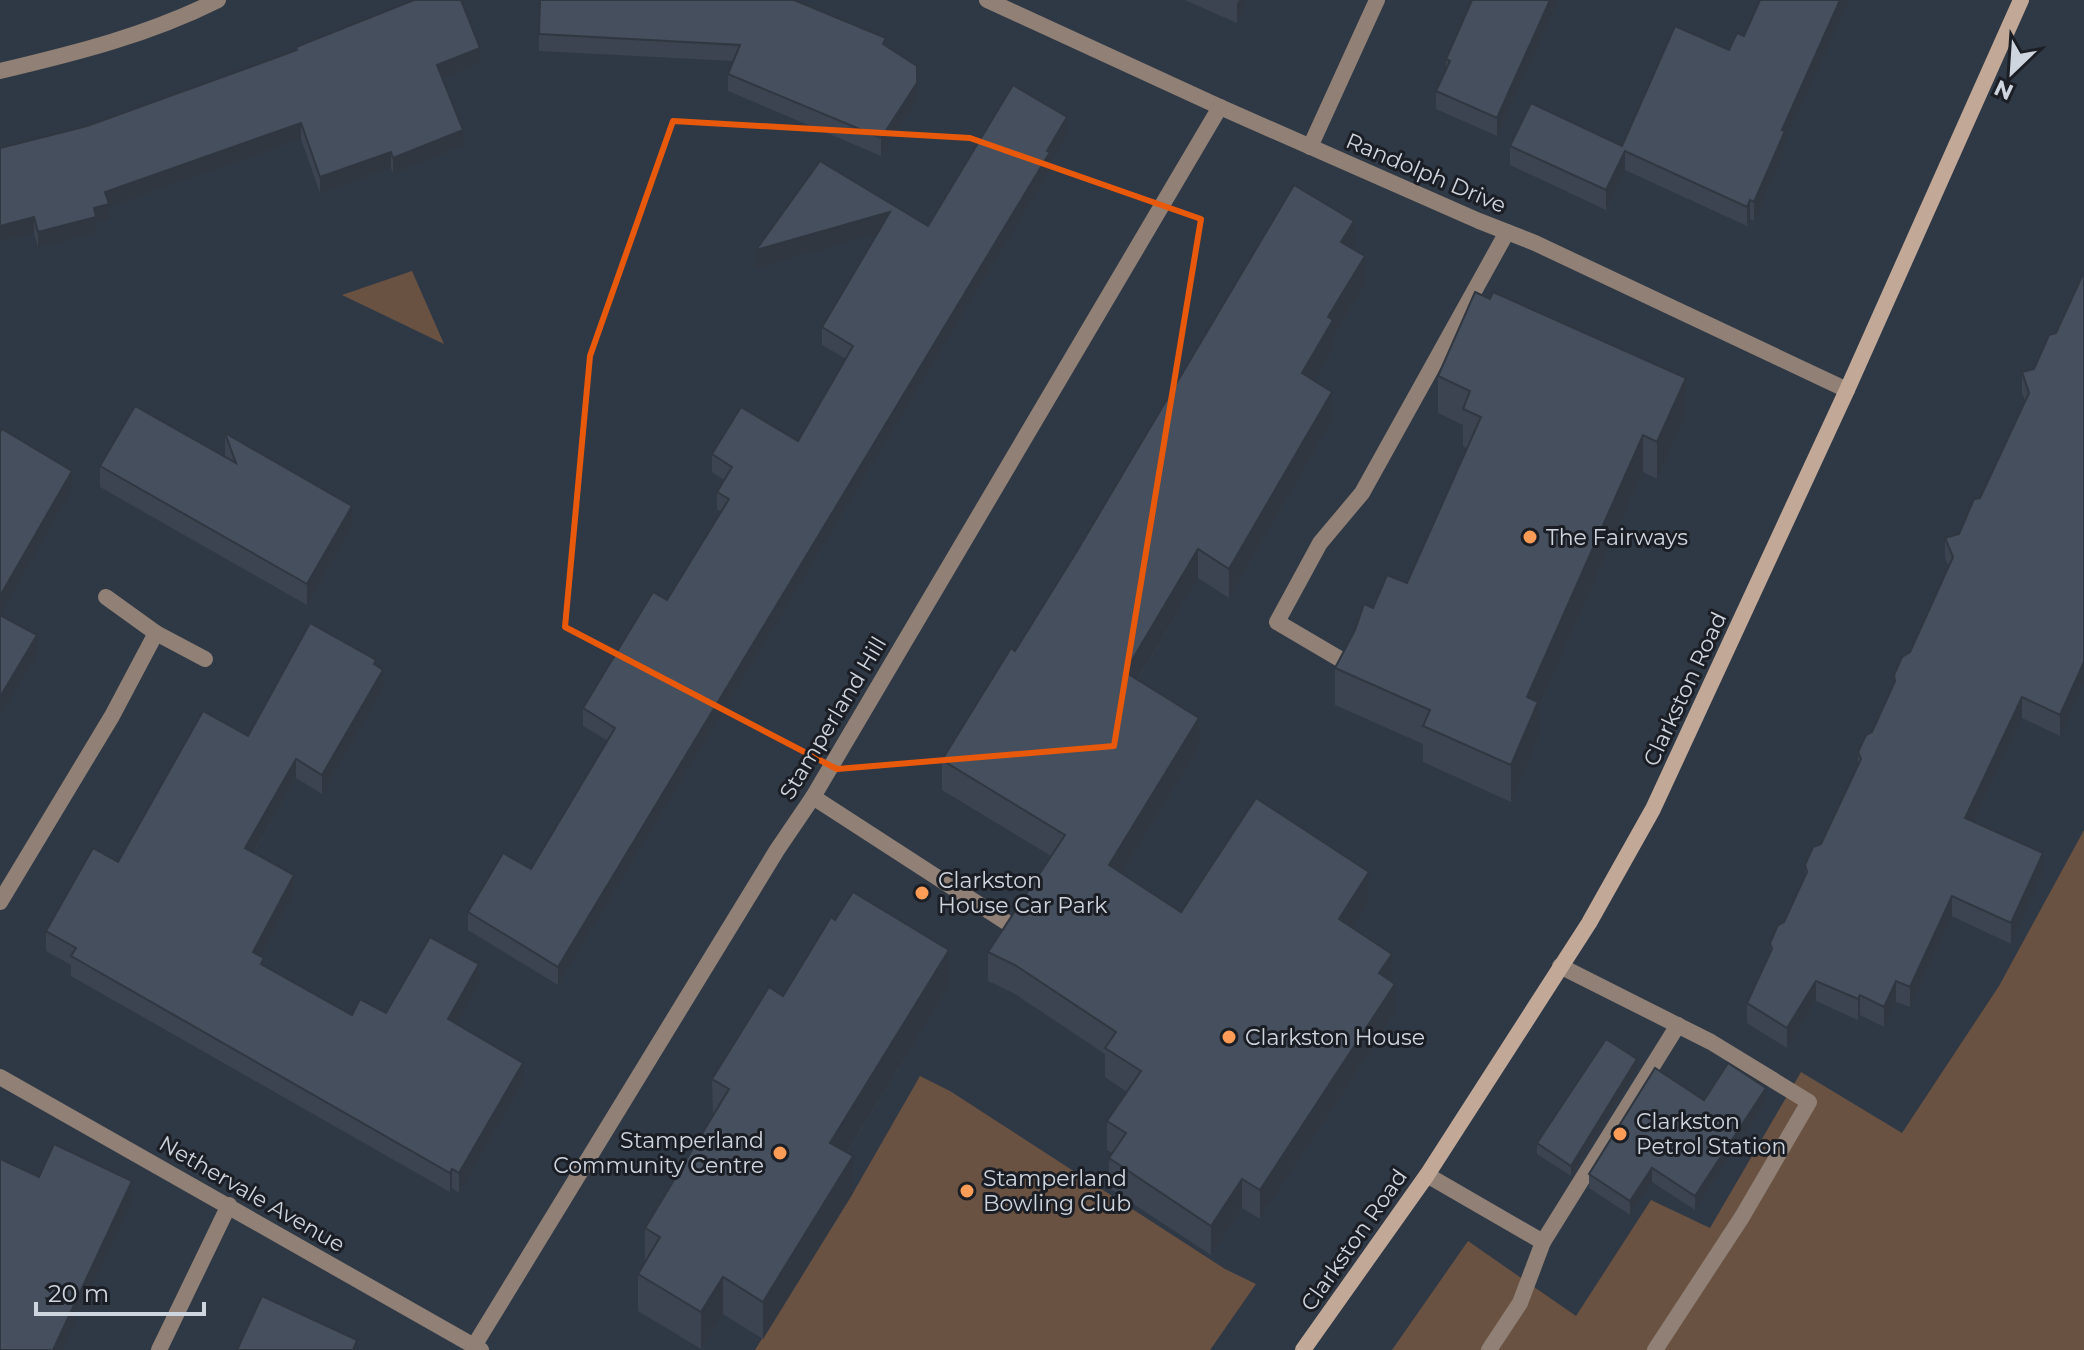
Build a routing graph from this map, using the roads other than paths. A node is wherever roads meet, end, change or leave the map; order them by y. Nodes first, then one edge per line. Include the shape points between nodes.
1 (218, 0) edge
2 (987, 0) edge
3 (1377, 0) edge
4 (2021, 0) edge
5 (0, 71) edge
6 (1220, 107) junction
7 (1310, 147) junction
8 (1507, 232) junction
9 (1847, 390) junction
10 (106, 597) dead end
11 (156, 633) junction
12 (205, 659) dead end
13 (1345, 662) edge
14 (813, 797) junction
15 (0, 902) edge
16 (1006, 922) edge
17 (1560, 966) junction
18 (1678, 1025) junction
19 (0, 1077) edge
20 (1427, 1175) junction
21 (229, 1205) junction
22 (1543, 1242) junction
23 (477, 1348) edge
24 (159, 1350) edge
25 (1303, 1350) edge
26 (1489, 1350) edge
27 (1655, 1350) edge

1 - 5 street via 175,22 96,48
2 - 6 street, Randolph Drive
3 - 7 street
4 - 9 main road, Clarkston Road
6 - 7 street, Randolph Drive
6 - 14 street, Stamperland Hill
7 - 8 street, Randolph Drive
8 - 9 street, Randolph Drive
8 - 13 street via 1362,493 1320,543 1277,622
9 - 17 main road, Clarkston Road via 1653,809
10 - 11 street
11 - 12 street
11 - 15 street
14 - 16 street
14 - 23 street, Stamperland Hill
17 - 18 street
17 - 20 main road, Clarkston Road
18 - 22 street
18 - 27 street via 1809,1102
19 - 21 street, Nethervale Avenue
20 - 22 street
20 - 25 main road, Clarkston Road
21 - 23 street, Nethervale Avenue
21 - 24 street
22 - 26 street via 1520,1303

